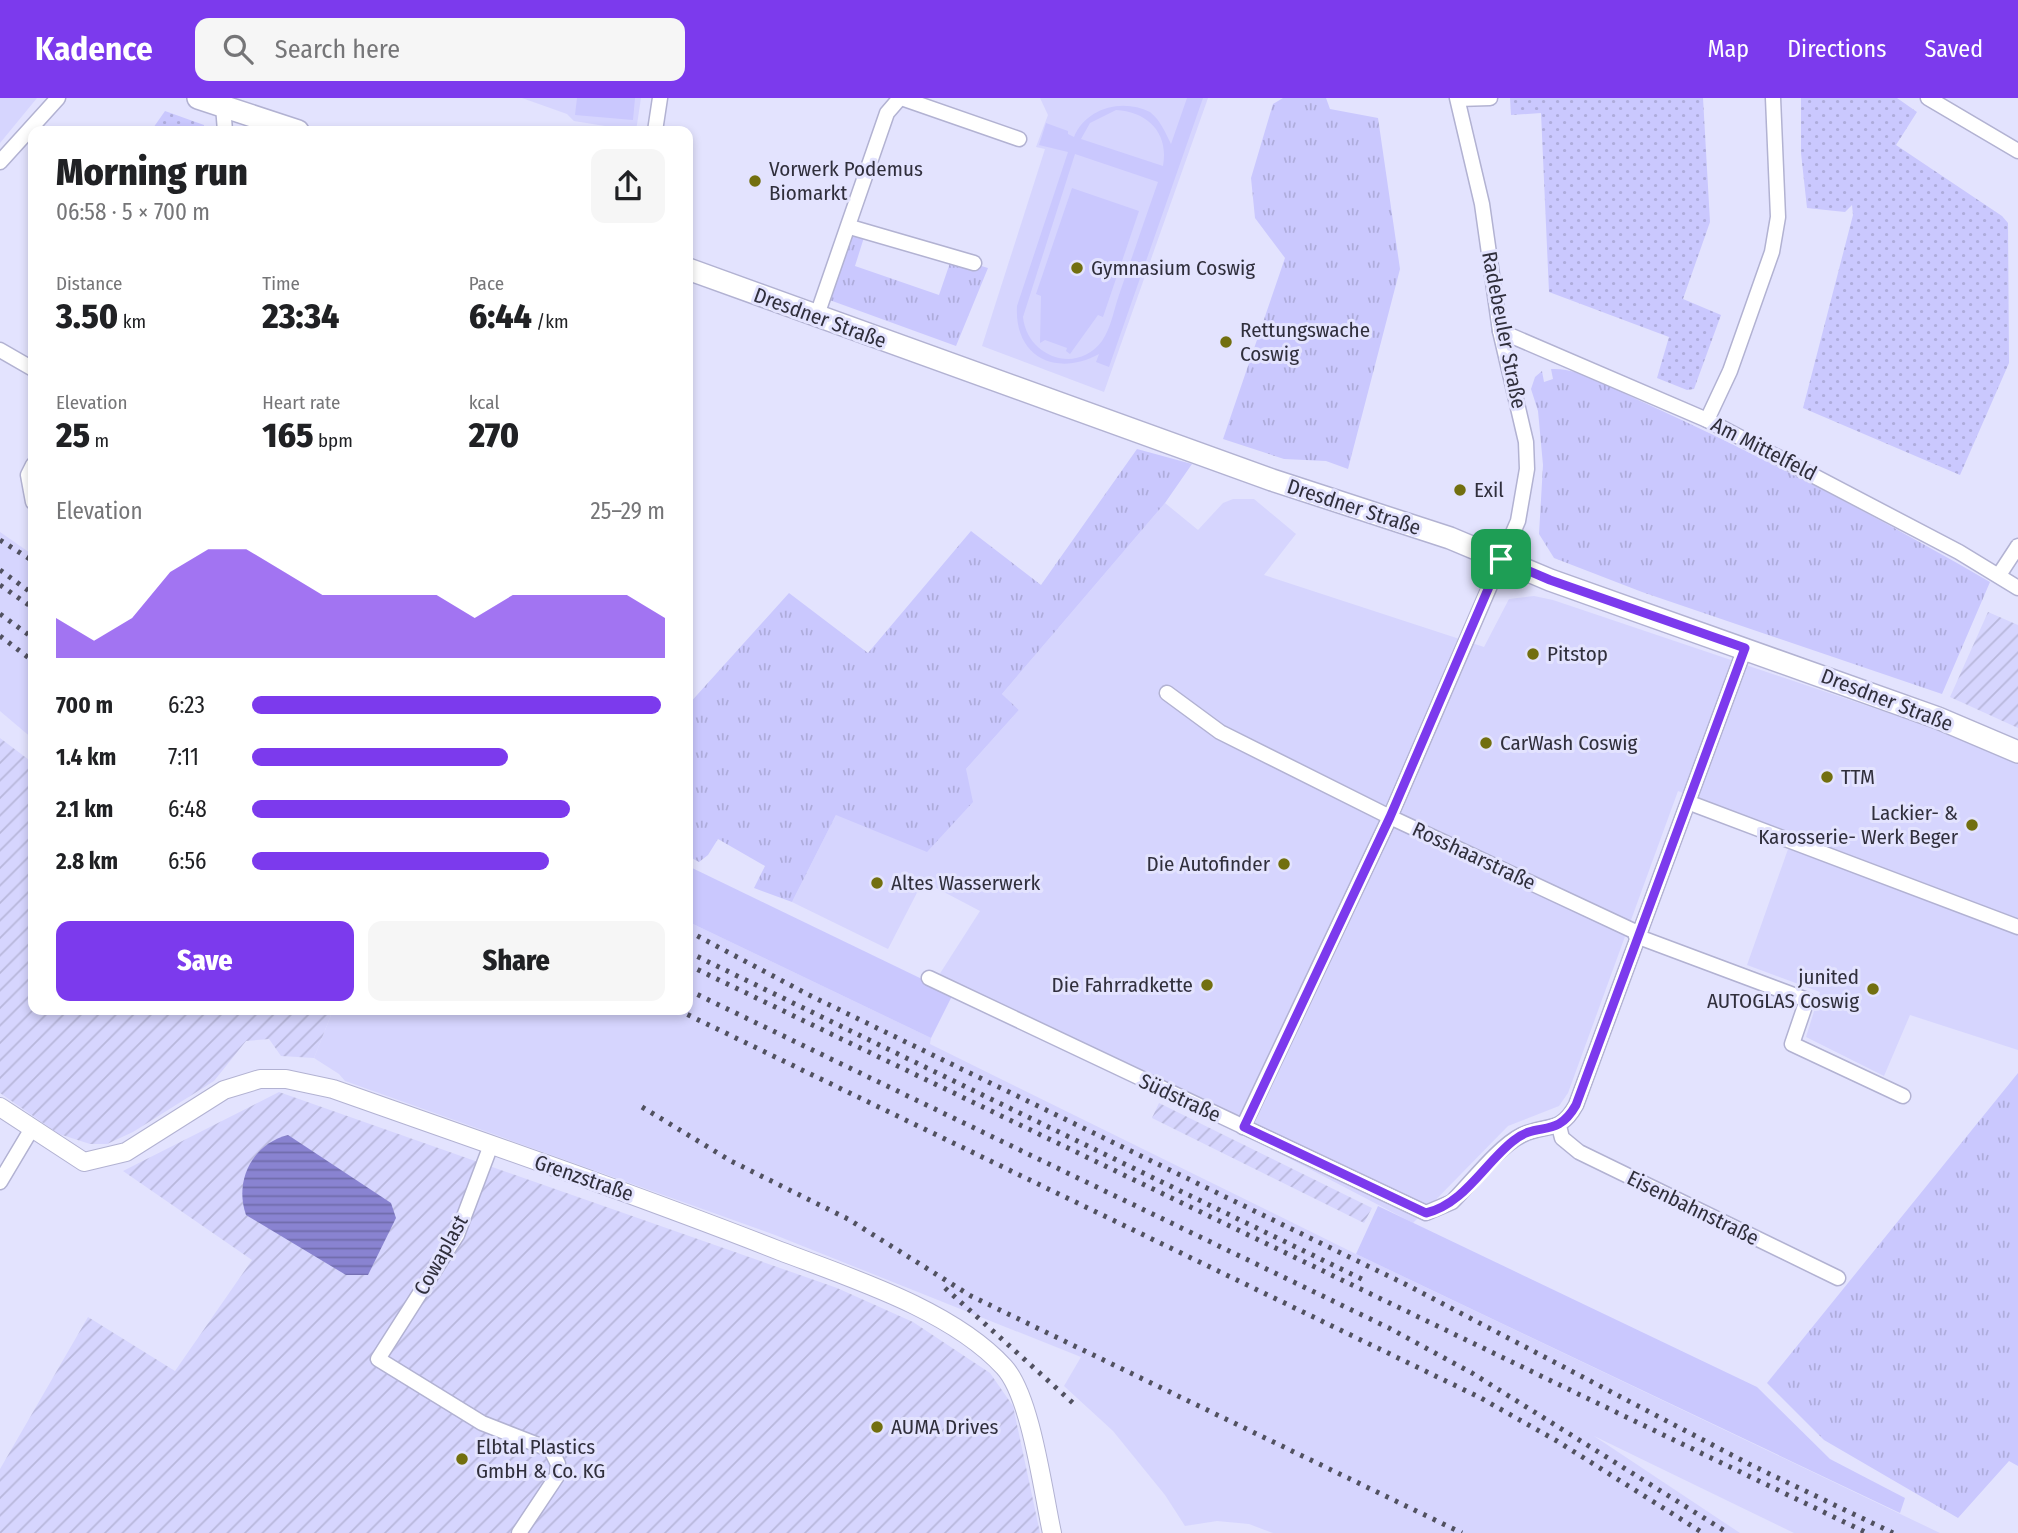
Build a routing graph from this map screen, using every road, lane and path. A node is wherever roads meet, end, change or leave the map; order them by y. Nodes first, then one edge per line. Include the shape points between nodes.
1 (58, 98) edge
2 (198, 98) edge
3 (660, 98) edge
4 (901, 98) edge
5 (1490, 98) edge
6 (1773, 98) edge
7 (1928, 98) edge
8 (1457, 99) edge
9 (224, 102) edge
10 (33, 126) edge
11 (225, 126) edge
12 (285, 126) edge
13 (656, 126) edge
14 (28, 131) edge
15 (1019, 139) dead end
16 (2018, 151) edge
17 (0, 162) edge
18 (850, 227) junction
19 (974, 263) dead end
20 (693, 271) edge
21 (816, 318) junction
22 (1500, 331) junction
23 (0, 350) edge
24 (28, 366) edge
25 (1707, 420) junction
26 (2018, 546) edge
27 (1501, 559) junction
28 (1999, 575) junction
29 (2018, 588) edge
30 (1745, 648) junction
31 (1167, 693) dead end
32 (2018, 752) edge
33 (1690, 803) junction
34 (1390, 817) junction
35 (2018, 928) edge
36 (1637, 935) junction
37 (929, 978) dead end
38 (1903, 1096) dead end
39 (0, 1107) edge
40 (1559, 1126) junction
41 (1244, 1127) junction
42 (31, 1130) junction
43 (491, 1145) junction
44 (0, 1182) edge
45 (1838, 1278) dead end
46 (519, 1533) edge
47 (1052, 1533) edge

1 - 10 street
2 - 9 main road
3 - 13 street
4 - 15 street
4 - 18 street via 887,113
5 - 8 street
6 - 25 street via 1778,217 1772,252
7 - 16 street
8 - 22 street, Radebeuler Straße via 1482,204
9 - 11 street
9 - 12 main road
14 - 17 street
18 - 19 street
18 - 21 street
20 - 21 main road, Dresdner Straße
21 - 27 main road, Dresdner Straße
22 - 25 street, Am Mittelfeld
22 - 27 street, Radebeuler Straße via 1527,442 1518,520
23 - 24 street
25 - 28 street, Am Mittelfeld
26 - 28 street
27 - 30 main road, Dresdner Straße
27 - 34 street, Radebeuler Straße
28 - 29 street, Am Mittelfeld
30 - 32 main road, Dresdner Straße
30 - 33 street
31 - 34 street, Rosshaarstraße via 1220,732
33 - 35 street
33 - 36 street
34 - 36 street, Rosshaarstraße
34 - 41 street, Radebeuler Straße
36 - 38 street, Rosshaarstraße via 1807,1000 1792,1044
36 - 40 street via 1576,1105
37 - 41 street, Südstraße
39 - 42 street, Grenzstraße
40 - 41 street, Südstraße via 1515,1139 1452,1202 1426,1213
40 - 45 street, Eisenbahnstraße via 1562,1138 1579,1152
42 - 43 street, Grenzstraße via 84,1162 112,1157 225,1090 260,1079 286,1079 333,1089
42 - 44 street
43 - 46 street, Cowaplast via 457,1235 377,1359 482,1423 551,1450 558,1464 557,1476
43 - 47 street, Grenzstraße via 875,1287 939,1319 1005,1368 1019,1391

